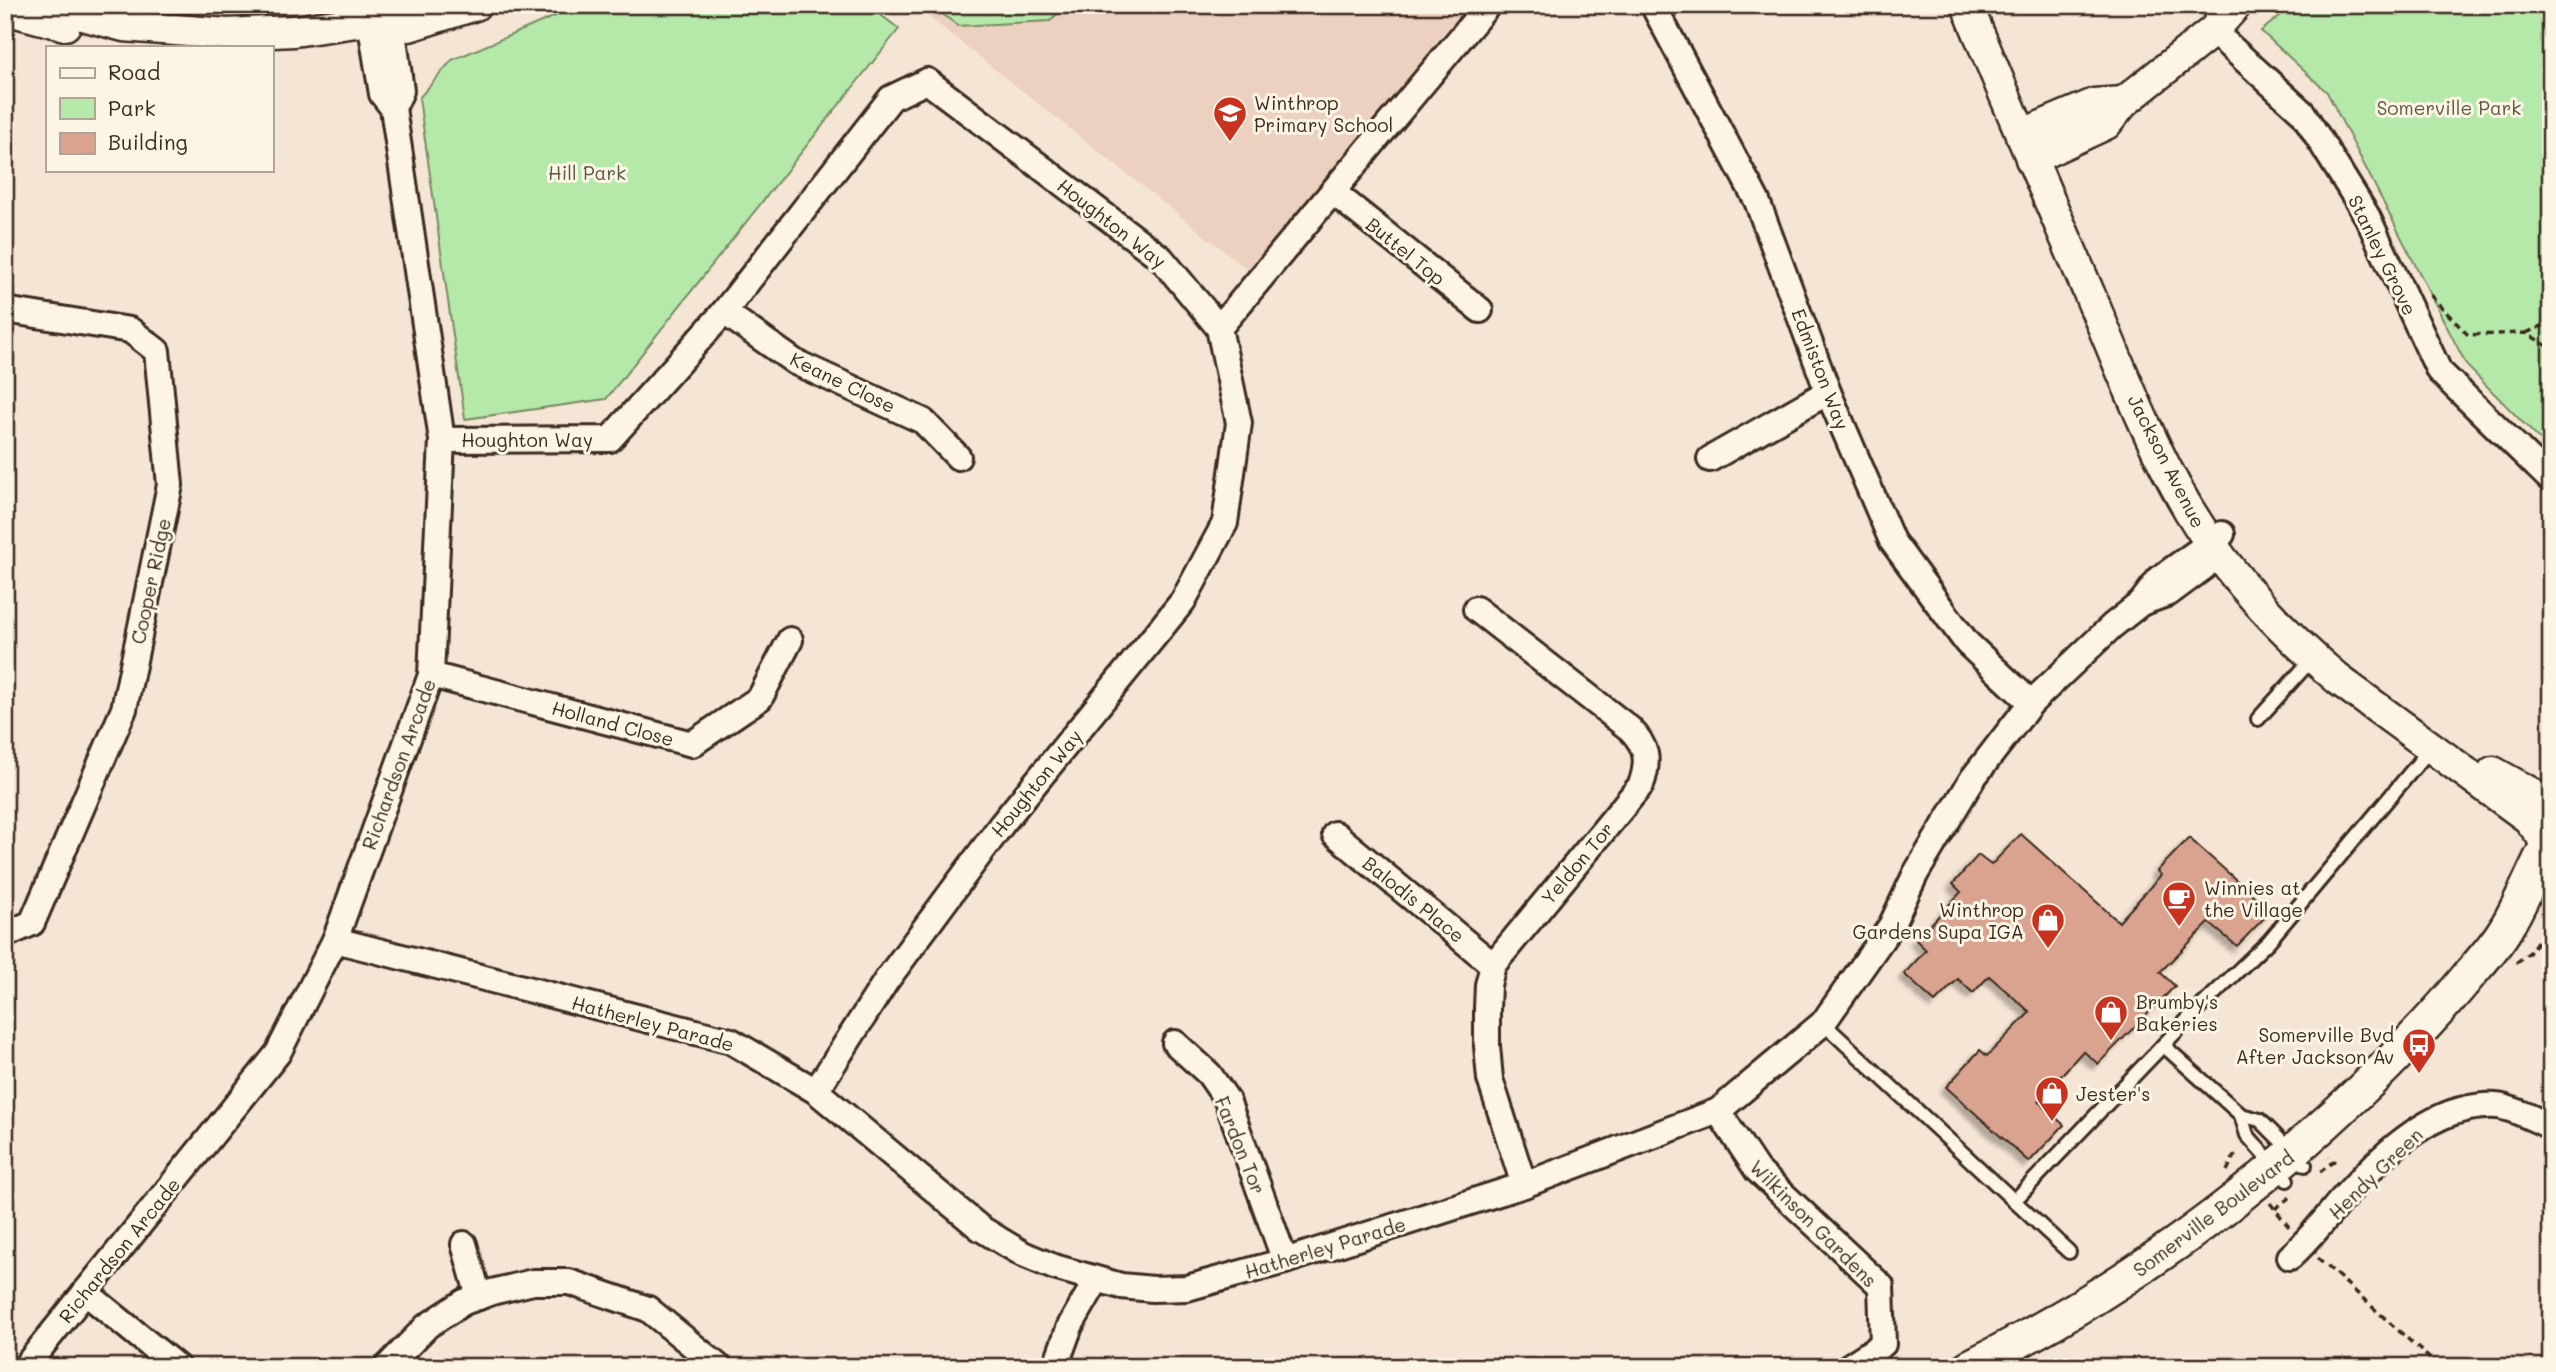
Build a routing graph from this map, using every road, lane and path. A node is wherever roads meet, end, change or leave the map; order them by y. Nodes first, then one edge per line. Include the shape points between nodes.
1 (45, 5) edge
2 (429, 5) edge
3 (475, 5) edge
4 (1488, 5) edge
5 (1653, 5) edge
6 (1967, 5) edge
7 (1982, 5) edge
8 (2236, 5) edge
9 (5, 9) edge
10 (382, 26) junction
11 (2213, 31) junction
12 (213, 46) edge
13 (260, 46) edge
14 (2033, 144) junction
15 (1333, 192) junction
16 (2424, 289) dead end
17 (5, 310) edge
18 (1480, 310) dead end
19 (724, 312) junction
20 (2551, 322) edge
21 (1219, 328) junction
22 (2526, 333) junction
23 (2551, 348) edge
24 (1828, 392) junction
25 (442, 440) junction
26 (958, 457) dead end
27 (1710, 459) dead end
28 (2551, 480) edge
29 (2221, 544) junction
30 (1476, 609) dead end
31 (790, 640) dead end
32 (2313, 658) junction
33 (432, 675) junction
34 (2031, 703) junction
35 (2258, 719) dead end
36 (2432, 747) junction
37 (2551, 804) edge
38 (1335, 834) dead end
39 (2548, 840) edge
40 (2551, 892) edge
41 (2551, 922) edge
42 (5, 935) edge
43 (335, 940) junction
44 (2529, 953) dead end
45 (1493, 965) junction
46 (1823, 1023) junction
47 (1175, 1043) dead end
48 (2163, 1045) junction
49 (816, 1091) junction
50 (1718, 1111) junction
51 (2241, 1115) junction
52 (2551, 1127) edge
53 (2294, 1178) junction
54 (1524, 1185) junction
55 (2014, 1201) junction
56 (464, 1244) dead end
57 (2297, 1251) junction
58 (2070, 1252) dead end
59 (1285, 1261) junction
60 (1096, 1281) junction
61 (85, 1292) junction
62 (480, 1297) junction
63 (25, 1367) edge
64 (177, 1367) edge
65 (387, 1367) edge
66 (719, 1367) edge
67 (1055, 1367) edge
68 (1848, 1367) edge
69 (1969, 1367) edge
70 (1999, 1367) edge
71 (2439, 1367) edge

1 - 10 street via 124,26 227,34
2 - 10 street
3 - 10 street
4 - 15 street
5 - 24 street, Edmiston Way via 1757,201
6 - 14 street, Jackson Avenue
7 - 14 street, Jackson Avenue
8 - 11 street
9 - 12 street via 127,40
10 - 13 street
10 - 25 street, Richardson Arcade via 401,91 393,108
11 - 14 street via 2124,102 2094,104
11 - 28 street, Stanley Grove via 2303,113 2367,216 2439,371
14 - 29 street, Jackson Avenue via 2158,420
15 - 18 street, Buttel Top
15 - 21 street
16 - 22 path via 2468,335
17 - 42 street, Cooper Ridge via 130,330 157,351 170,485 124,709 32,923
19 - 21 street, Houghton Way via 891,98 927,81 1161,258
19 - 25 street, Houghton Way via 610,439
19 - 26 street, Keane Close via 795,362 923,421
20 - 22 path
21 - 49 street, Houghton Way via 1239,424 1225,523 1183,601 1002,824 886,981
22 - 23 path
24 - 27 street
24 - 34 street, Edmiston Way via 1892,541 1967,643
25 - 33 street, Richardson Arcade
29 - 32 street, Jackson Avenue via 2265,610
29 - 34 street, Hatherley Parade via 2169,593 2141,603 2112,626
29 - 37 street, Jackson Avenue via 2320,648 2459,752
30 - 45 street, Yeldon Tor via 1630,729 1647,756 1641,785
31 - 33 street, Holland Close via 760,698 692,744
32 - 35 lane
32 - 36 street, Jackson Avenue
33 - 43 street, Richardson Arcade
34 - 46 street, Hatherley Parade via 1973,778 1916,873 1891,926
36 - 39 street, Jackson Avenue via 2528,818
36 - 48 lane via 2269,942
38 - 45 street, Balodis Place
39 - 53 main road, Somerville Boulevard via 2505,930
40 - 53 main road, Somerville Boulevard via 2453,1018
41 - 44 path
43 - 49 street, Hatherley Parade via 732,1041
43 - 61 street, Richardson Arcade via 278,1053
45 - 54 street via 1487,1009 1490,1079
46 - 50 street, Hatherley Parade
46 - 55 lane
47 - 59 street, Fardon Tor via 1209,1074 1227,1100
48 - 51 lane
48 - 55 lane
49 - 60 street, Hatherley Parade via 980,1228 1023,1254
50 - 54 street, Hatherley Parade
50 - 68 street, Wilkinson Gardens via 1757,1170 1881,1286 1882,1345
51 - 53 lane via 2247,1135
51 - 53 lane via 2260,1120
52 - 57 street, Hendy Green via 2504,1107 2480,1106 2431,1120 2372,1170
53 - 57 path
53 - 69 main road, Somerville Boulevard via 2202,1226 2105,1293
53 - 70 main road, Somerville Boulevard via 2112,1305
54 - 59 street, Hatherley Parade
55 - 58 lane
56 - 62 street
57 - 71 path
59 - 60 street, Hatherley Parade via 1187,1288 1153,1289
60 - 67 street via 1069,1326
61 - 63 street, Richardson Arcade
61 - 64 street
62 - 65 street via 427,1326
62 - 66 street via 533,1282 569,1282 648,1309

